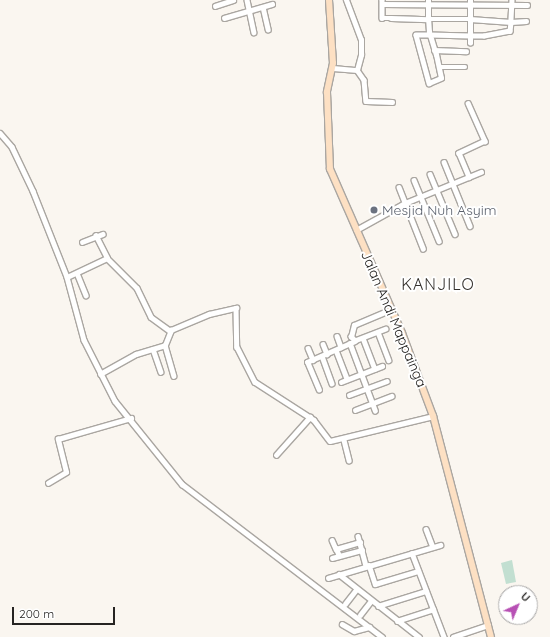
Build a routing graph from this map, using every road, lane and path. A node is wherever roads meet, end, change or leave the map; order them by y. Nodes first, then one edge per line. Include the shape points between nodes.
1 (233, 0) edge
2 (247, 0) edge
3 (329, 0) edge
4 (346, 0) edge
5 (428, 1) edge
6 (382, 2) edge
7 (470, 2) edge
8 (512, 2) edge
9 (272, 4) dead end
10 (527, 5) dead end
11 (215, 6) dead end
12 (263, 7) junction
13 (250, 10) junction
14 (224, 18) dead end
15 (428, 19) junction
16 (470, 20) junction
17 (526, 21) dead end
18 (511, 22) junction
19 (268, 29) dead end
20 (254, 32) dead end
21 (430, 35) junction
22 (470, 36) junction
23 (470, 43) dead end
24 (434, 50) junction
25 (466, 51) dead end
26 (439, 66) junction
27 (465, 67) dead end
28 (333, 68) junction
29 (357, 70) junction
30 (392, 102) dead end
31 (468, 103) dead end
32 (0, 133) edge
33 (444, 162) dead end
34 (481, 172) dead end
35 (430, 174) dead end
36 (469, 178) junction
37 (414, 180) dead end
38 (453, 184) junction
39 (399, 187) dead end
40 (437, 190) junction
41 (421, 196) junction
42 (405, 203) junction
43 (470, 226) dead end
44 (356, 230) junction
45 (103, 234) dead end
46 (456, 234) dead end
47 (96, 236) junction
48 (439, 241) dead end
49 (82, 242) dead end
50 (423, 248) dead end
51 (107, 258) junction
52 (77, 273) junction
53 (67, 277) junction
54 (86, 295) dead end
55 (392, 309) junction
56 (386, 329) dead end
57 (170, 331) junction
58 (378, 332) junction
59 (337, 336) dead end
60 (363, 338) junction
61 (352, 342) junction
62 (324, 344) dead end
63 (165, 345) junction
64 (308, 348) dead end
65 (153, 349) junction
66 (338, 349) junction
67 (324, 355) junction
68 (313, 360) junction
69 (389, 360) dead end
70 (382, 366) dead end
71 (375, 369) junction
72 (161, 372) dead end
73 (362, 373) junction
74 (100, 374) junction
75 (174, 376) dead end
76 (347, 380) junction
77 (387, 381) dead end
78 (341, 382) dead end
79 (332, 384) dead end
80 (367, 388) junction
81 (319, 390) dead end
82 (349, 395) dead end
83 (392, 396) dead end
84 (373, 403) junction
85 (355, 410) dead end
86 (375, 410) dead end
87 (434, 416) junction
88 (310, 417) junction
89 (131, 418) junction
90 (344, 440) junction
91 (276, 455) dead end
92 (349, 460) dead end
93 (48, 483) dead end
94 (426, 529) dead end
95 (358, 536) dead end
96 (332, 540) dead end
97 (360, 542) junction
98 (440, 545) dead end
99 (433, 547) junction
100 (336, 549) junction
101 (362, 550) junction
102 (412, 553) junction
103 (339, 556) junction
104 (332, 558) dead end
105 (368, 566) junction
106 (418, 571) junction
107 (339, 574) junction
108 (328, 578) dead end
109 (356, 590) junction
110 (426, 591) junction
111 (371, 601) junction
112 (345, 604) dead end
113 (378, 606) junction
114 (434, 609) junction
115 (360, 615) dead end
116 (397, 621) junction
117 (342, 624) dead end
118 (488, 625) junction
119 (369, 627) junction
120 (382, 637) edge
121 (419, 637) edge
122 (444, 637) edge
123 (452, 637) edge
124 (491, 637) edge

1 - 11 street
2 - 13 street
3 - 28 main road, Jalan Andi Mappainga
4 - 29 street via 361,40
5 - 6 street
5 - 7 street
5 - 15 street
6 - 15 street via 382,18
7 - 8 street
7 - 16 street
8 - 10 street
8 - 18 street
9 - 12 street
12 - 13 street
12 - 19 street
13 - 14 street
13 - 20 street
15 - 16 street
15 - 21 street
16 - 18 street
16 - 22 street
17 - 18 street
18 - 22 street via 507,34
21 - 22 street
21 - 24 street
21 - 26 street via 414,37 428,82 441,79
22 - 23 street
24 - 25 street
24 - 26 street
26 - 27 street
28 - 29 street
28 - 44 main road, Jalan Andi Mappainga via 327,92 330,169
29 - 30 street via 364,80 366,101
31 - 36 street via 485,141 459,153
32 - 53 street via 25,173
33 - 38 street
34 - 36 street
35 - 40 street
36 - 38 street
37 - 41 street
38 - 40 street
38 - 43 street
39 - 42 street
40 - 41 street
40 - 46 street
41 - 42 street
41 - 48 street
42 - 44 street
42 - 50 street
44 - 55 main road, Jalan Andi Mappainga
45 - 47 street
47 - 49 street
47 - 51 street
51 - 52 street
51 - 57 street via 137,288 151,317
52 - 53 street
52 - 54 street
53 - 74 street via 82,332
55 - 61 street via 354,325
55 - 87 main road, Jalan Andi Mappainga
56 - 58 street
57 - 63 street
57 - 88 street via 209,314 236,308 238,350 255,382
58 - 60 street
58 - 69 street
59 - 66 street
60 - 61 street
60 - 71 street
61 - 66 street
61 - 73 street
62 - 67 street
63 - 65 street
63 - 75 street
64 - 68 street
65 - 72 street
65 - 74 street
66 - 67 street
66 - 76 street
67 - 68 street
67 - 79 street
68 - 81 street via 307,362
70 - 71 street
71 - 73 street
73 - 76 street
73 - 80 street
74 - 89 street via 114,399
76 - 78 street
77 - 80 street
80 - 82 street
80 - 84 street
83 - 84 street
84 - 85 street
84 - 86 street
87 - 90 street
87 - 118 main road, Jalan Andi Mappainga
88 - 90 street via 330,441
88 - 91 street
89 - 93 street via 58,439 66,472
89 - 119 street via 182,484
90 - 92 street
94 - 99 street
95 - 97 street
96 - 100 street
97 - 100 street
97 - 101 street
98 - 99 street
99 - 102 street
100 - 103 street
101 - 103 street
101 - 105 street
102 - 105 street
102 - 106 street
103 - 104 street
105 - 106 street via 375,584
105 - 107 street
106 - 110 street
107 - 108 street
107 - 109 street
109 - 111 street
109 - 112 street
110 - 113 street
110 - 114 street
111 - 113 street
111 - 115 street
113 - 116 street
114 - 116 street
114 - 122 street
116 - 121 street
117 - 119 street via 354,631
118 - 123 street
118 - 124 main road, Jalan Andi Mappainga
119 - 120 street

